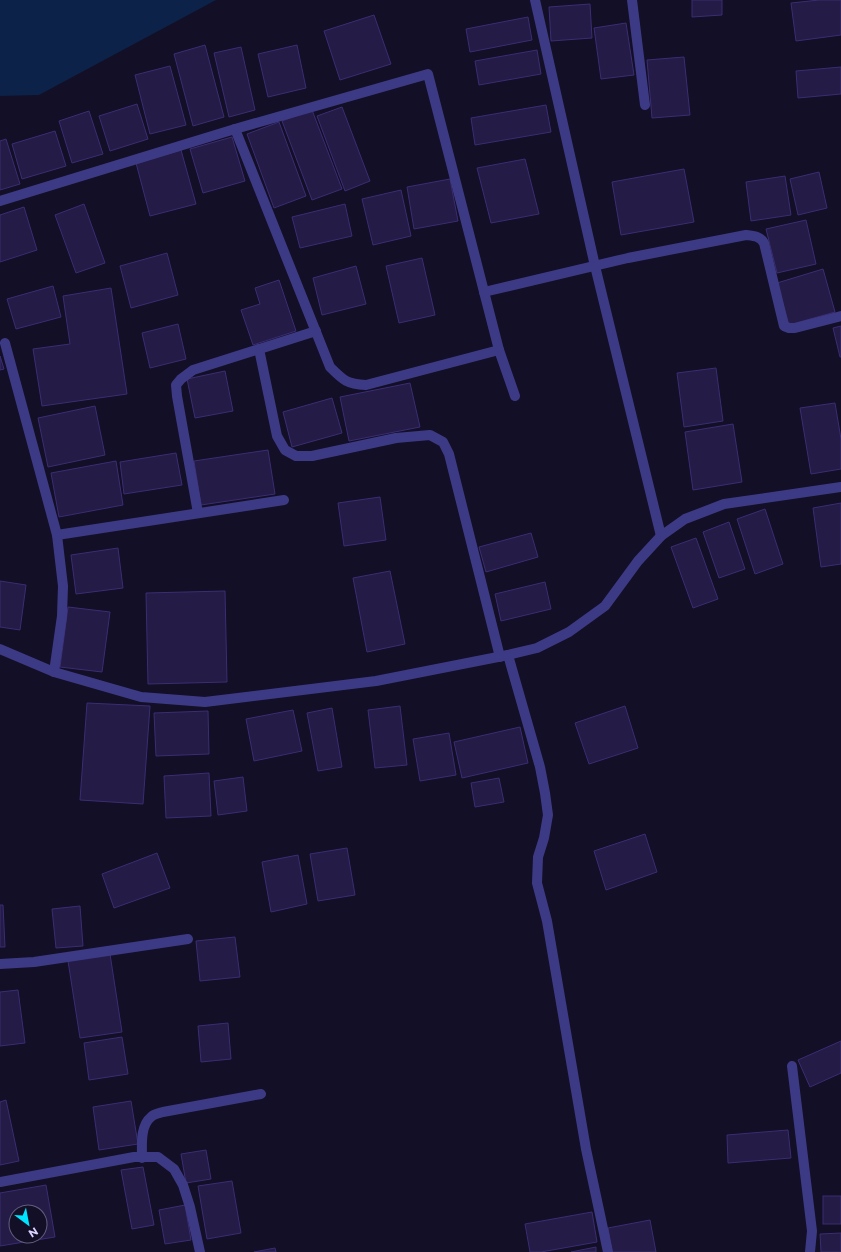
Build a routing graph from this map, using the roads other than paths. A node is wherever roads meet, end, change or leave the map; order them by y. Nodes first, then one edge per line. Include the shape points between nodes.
1 (535, 0) edge
2 (632, 0) edge
3 (645, 106) dead end
4 (235, 128) junction
5 (0, 201) edge
6 (595, 266) junction
7 (484, 292) junction
8 (841, 316) edge
9 (316, 331) junction
10 (5, 342) dead end
11 (259, 349) junction
12 (499, 350) junction
13 (515, 396) dead end
14 (841, 487) edge
15 (284, 500) dead end
16 (198, 513) junction
17 (57, 535) junction
18 (661, 536) junction
19 (0, 650) edge
20 (504, 656) junction
21 (54, 672) junction
22 (188, 939) dead end
23 (0, 964) edge
24 (792, 1066) dead end
25 (261, 1094) dead end
26 (142, 1158) junction
27 (0, 1182) edge
28 (200, 1252) edge
29 (608, 1252) edge
30 (810, 1252) edge

1 - 6 street
2 - 3 street
4 - 5 street
4 - 7 street via 428,74
4 - 9 street
6 - 7 street
6 - 8 street via 746,235 757,236 764,243 784,326 795,328
6 - 18 street
7 - 12 street
9 - 11 street
9 - 12 street via 330,367 351,384 366,385
10 - 17 street
11 - 16 street via 192,370 176,385
11 - 20 street via 278,436 285,450 296,456 312,456 396,438 430,435 443,442 453,467
12 - 13 street
14 - 18 street via 724,504 685,519
15 - 16 street
16 - 17 street
17 - 21 street via 63,586 62,616
18 - 20 street via 638,561 605,606 569,632 537,648
19 - 21 street
20 - 21 street via 376,681 205,702 141,697
20 - 29 street via 540,767 545,792 548,815 538,857 537,883 548,921 586,1149
22 - 23 street via 34,962
24 - 30 street via 812,1230
25 - 26 street via 152,1116 143,1134
26 - 27 street via 134,1157
26 - 28 street via 158,1157 174,1169 183,1185 190,1207

